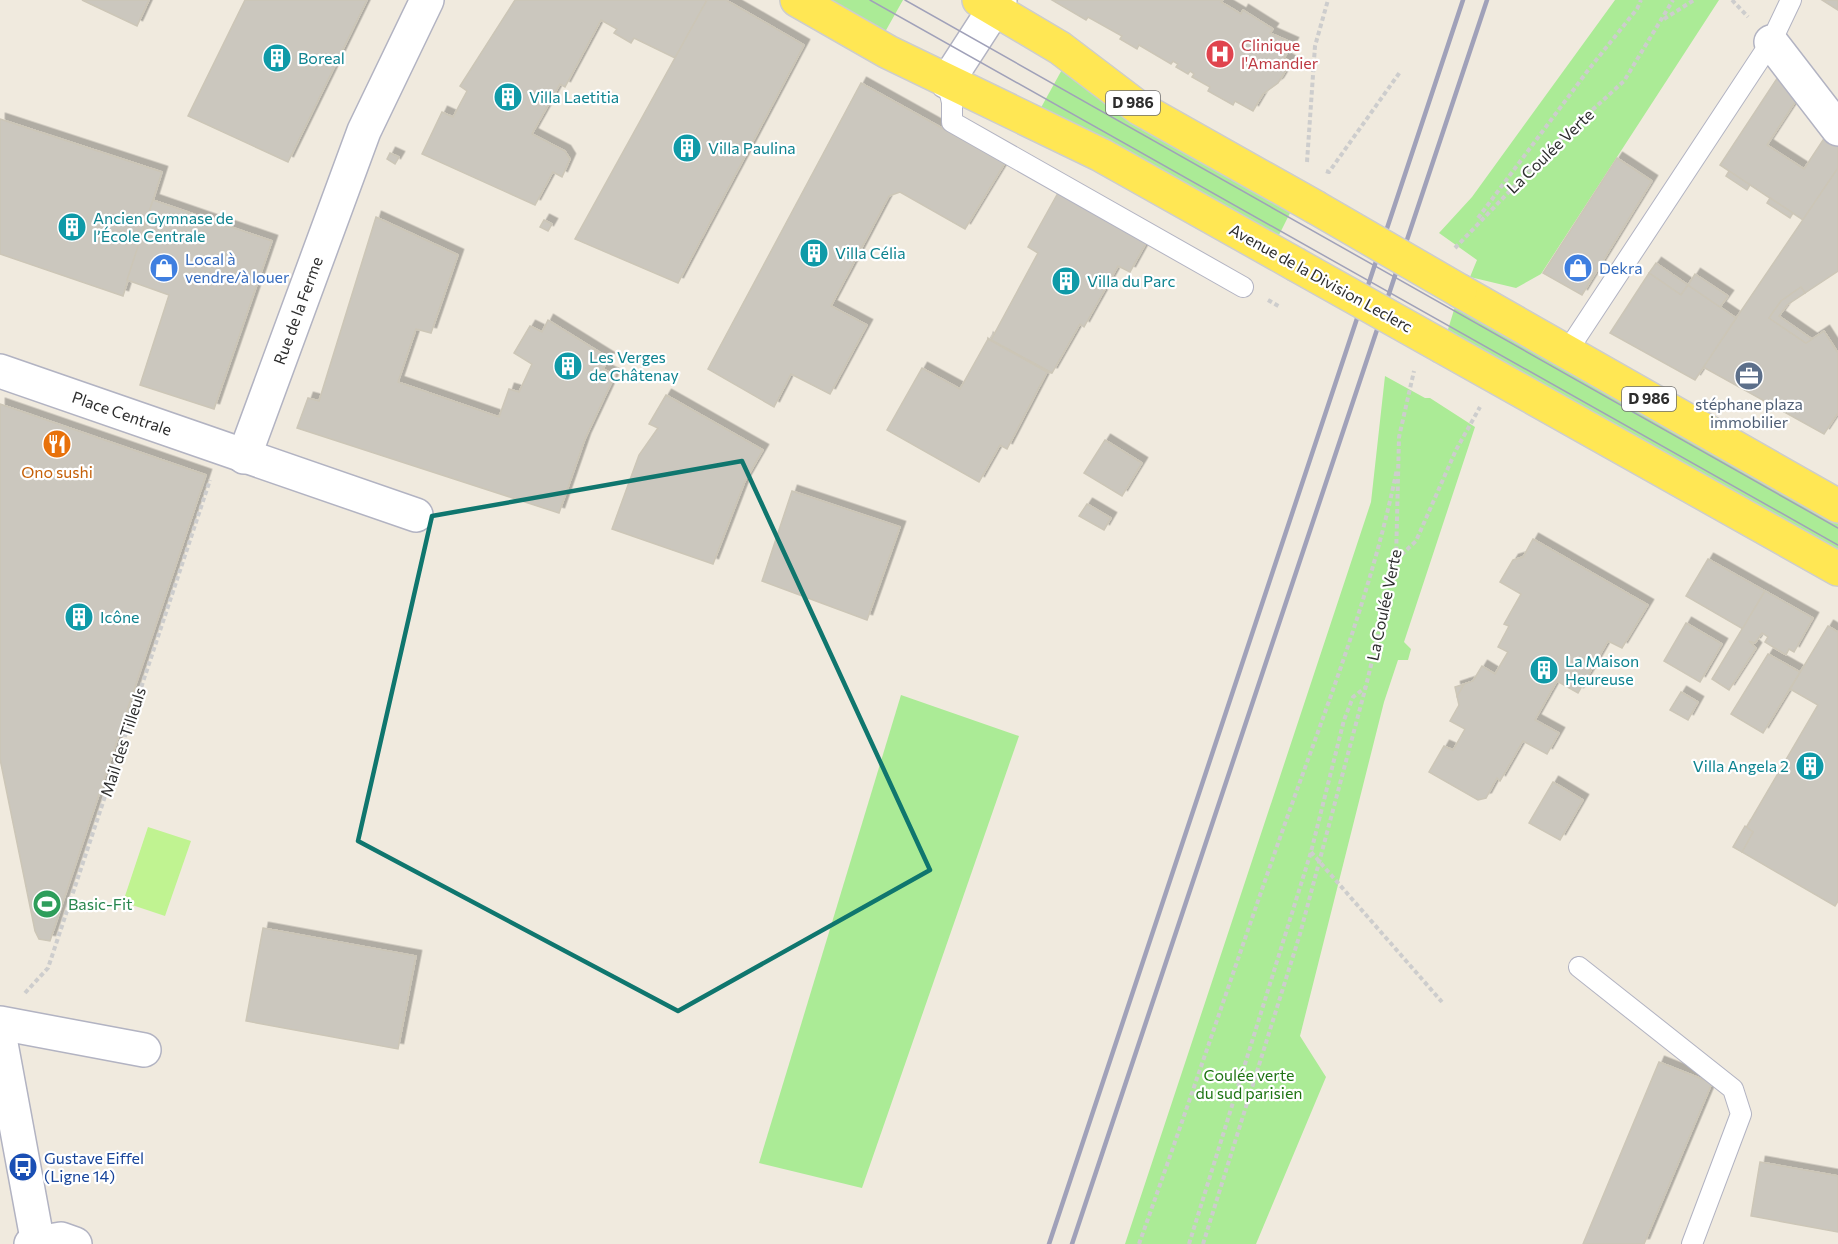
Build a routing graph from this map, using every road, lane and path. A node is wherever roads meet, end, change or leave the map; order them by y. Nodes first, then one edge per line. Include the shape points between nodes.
1 (427, 0) edge
2 (797, 0) edge
3 (1328, 0) edge
4 (1641, 0) edge
5 (1673, 0) edge
6 (1694, 0) edge
7 (1791, 0) edge
8 (991, 3) edge
9 (1662, 21) junction
10 (1771, 42) junction
11 (1400, 72) dead end
12 (947, 82) junction
13 (1838, 129) edge
14 (1305, 167) dead end
15 (1329, 172) dead end
16 (1470, 229) junction
17 (1448, 255) dead end
18 (1243, 287) dead end
19 (1566, 353) junction
20 (1416, 365) dead end
21 (0, 370) edge
22 (1499, 378) junction
23 (232, 453) junction
24 (1398, 459) junction
25 (1838, 506) edge
26 (416, 515) dead end
27 (1396, 560) junction
28 (1838, 569) edge
29 (1366, 686) junction
30 (1311, 852) junction
31 (1319, 863) junction
32 (1580, 967) dead end
33 (24, 994) dead end
34 (1442, 1002) dead end
35 (0, 1023) edge
36 (0, 1038) edge
37 (144, 1050) dead end
38 (36, 1244) edge
39 (75, 1244) edge
40 (1139, 1244) edge
41 (1189, 1244) edge
42 (1203, 1244) edge
43 (1692, 1244) edge

1 - 23 street, Rue de la Ferme via 364,131
2 - 12 main road, Avenue de la Division Leclerc
3 - 14 path via 1315,46
4 - 16 path
5 - 9 path, La Coulée Verte
6 - 9 path
7 - 10 lane
8 - 12 street
8 - 19 main road, D 986, bridge via 1060,48 1139,108
9 - 16 path, La Coulée Verte via 1624,81
10 - 13 street
10 - 19 lane
11 - 15 path
12 - 18 lane via 952,123
12 - 22 main road, Avenue de la Division Leclerc, bridge via 1101,155
16 - 17 path, La Coulée Verte
19 - 25 main road, D 986
20 - 24 path, La Coulée Verte via 1398,437
21 - 23 street, Place Centrale
22 - 27 path via 1456,450 1416,541
22 - 28 main road, Avenue de la Division Leclerc
23 - 26 street
23 - 33 path, Mail des Tilleuls via 48,968
24 - 27 path, La Coulée Verte
24 - 40 path via 1373,574 1349,649
27 - 29 path, La Coulée Verte
29 - 30 path via 1353,697 1344,720
29 - 31 path, La Coulée Verte
30 - 31 path
30 - 41 path
31 - 34 path
31 - 42 path, La Coulée Verte
32 - 43 lane via 1733,1089 1741,1114
35 - 37 street
36 - 38 street
38 - 39 street via 61,1239

